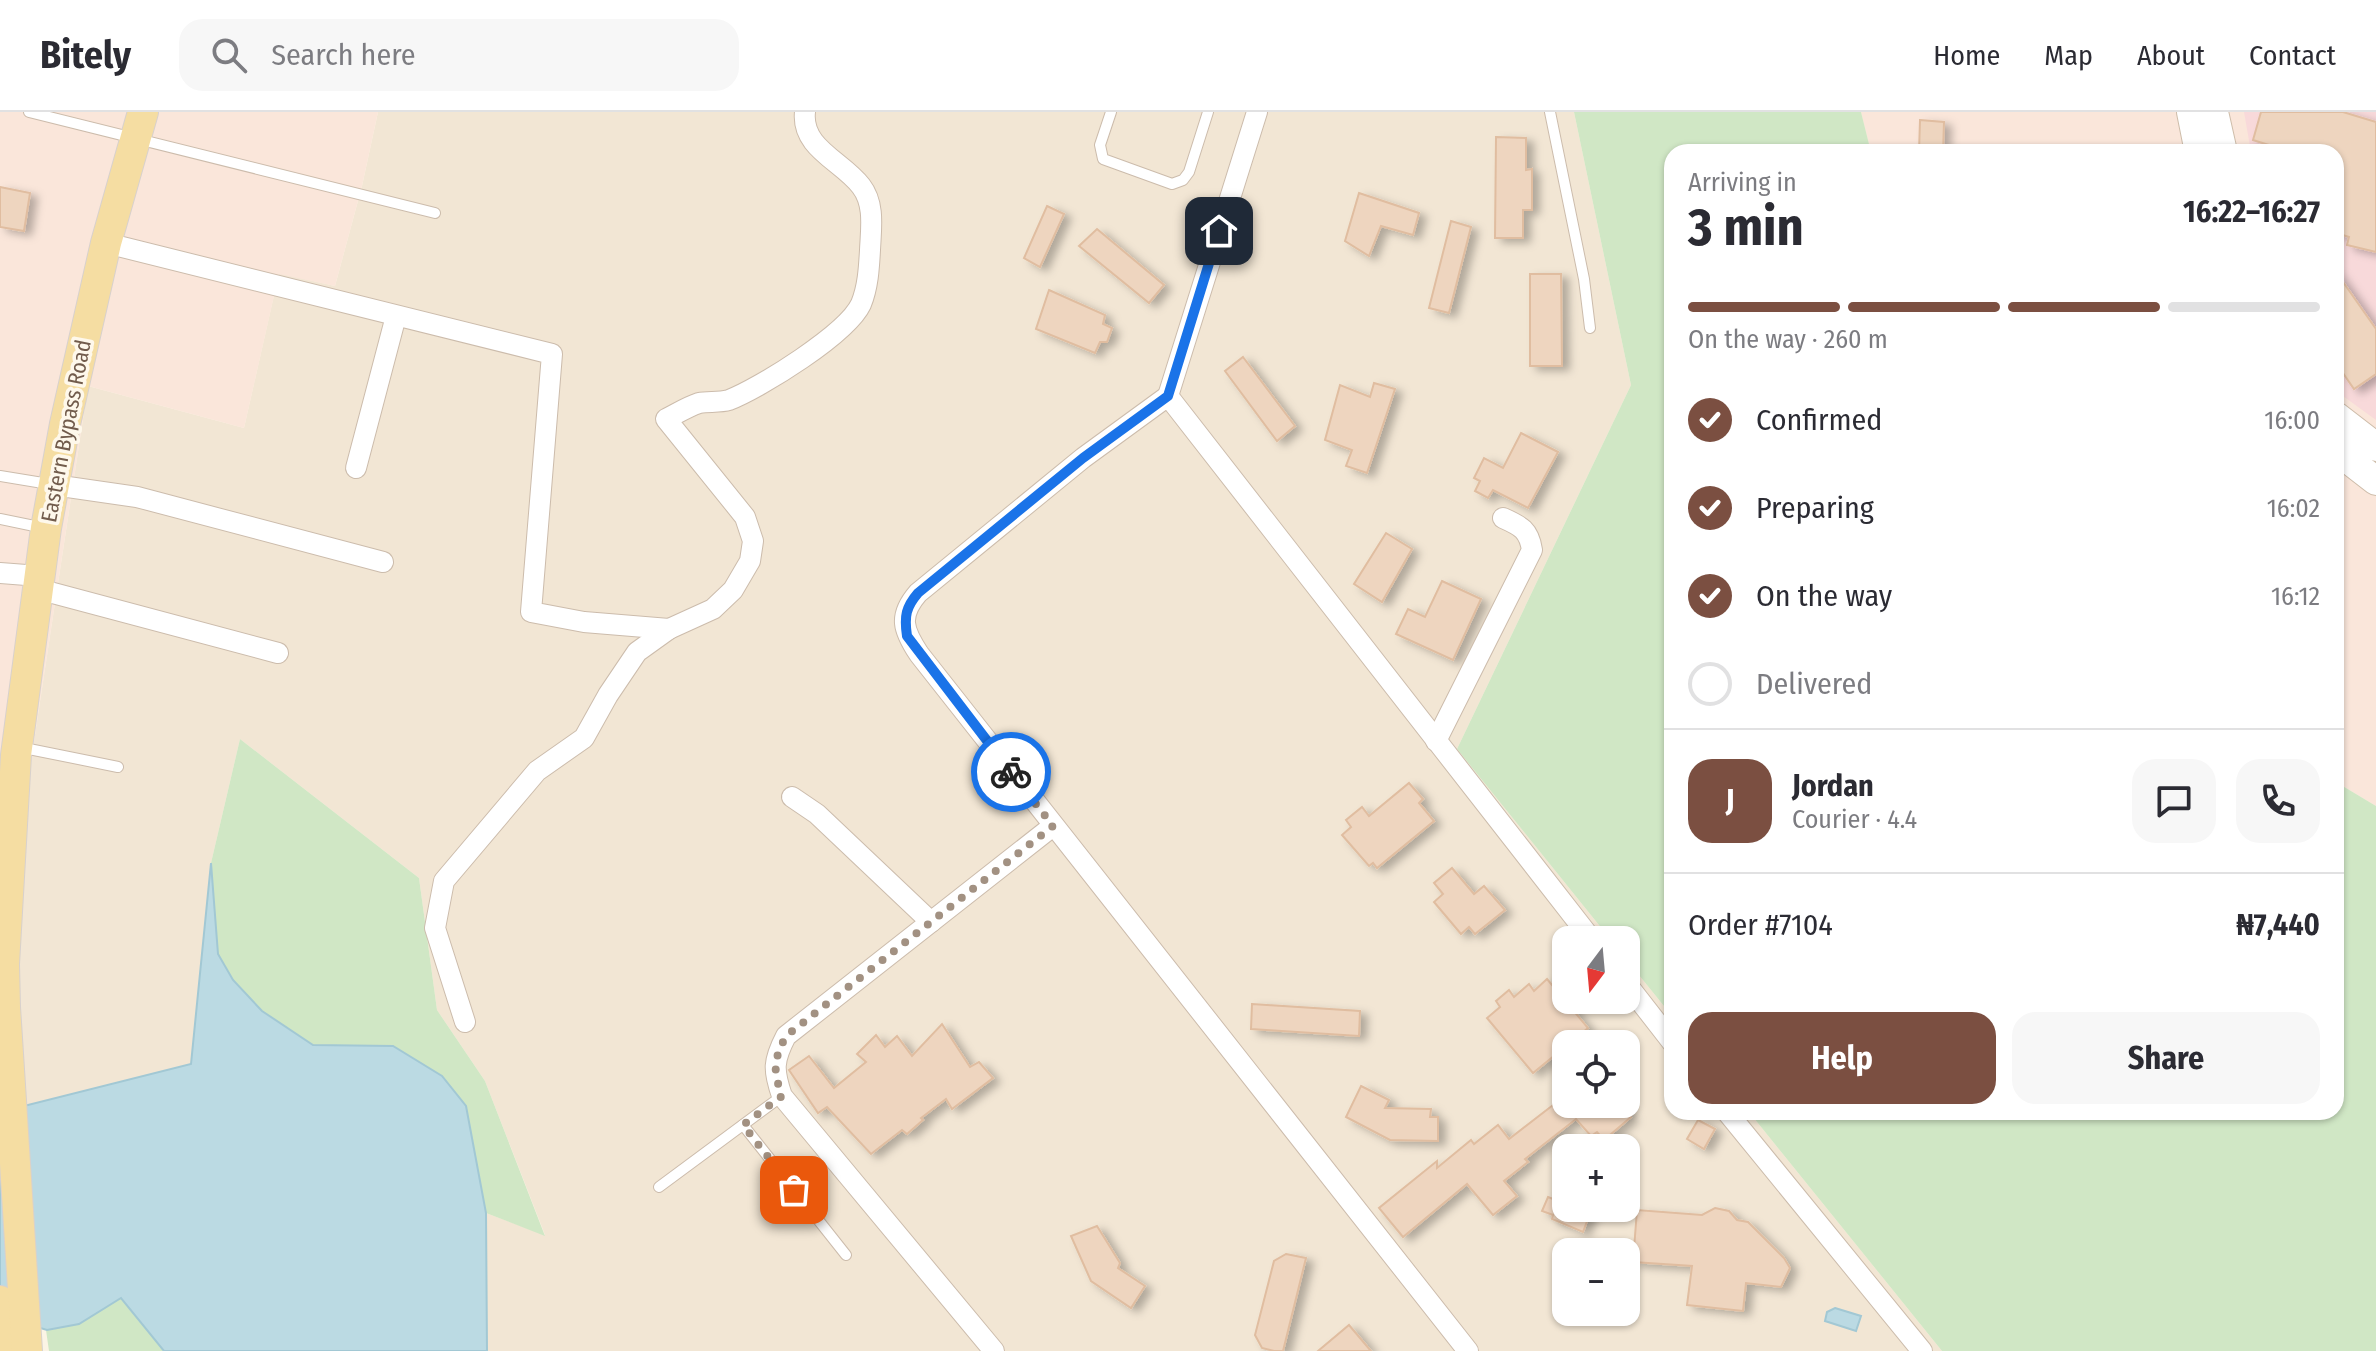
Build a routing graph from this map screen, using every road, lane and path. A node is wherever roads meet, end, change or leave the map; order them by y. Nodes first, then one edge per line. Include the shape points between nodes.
1 (29, 112) edge
2 (805, 112) edge
3 (1111, 112) edge
4 (1208, 112) edge
5 (1257, 112) edge
6 (1550, 112) edge
7 (2191, 112) edge
8 (2214, 112) edge
9 (138, 125) edge
10 (2197, 144) edge
11 (2221, 144) edge
12 (435, 213) dead end
13 (106, 243) junction
14 (396, 316) junction
15 (1590, 328) dead end
16 (1168, 396) junction
17 (2344, 422) edge
18 (2376, 447) edge
19 (2344, 456) edge
20 (356, 468) dead end
21 (0, 476) edge
22 (2376, 481) edge
23 (54, 485) junction
24 (1503, 518) dead end
25 (0, 519) edge
26 (46, 528) junction
27 (383, 562) dead end
28 (0, 573) edge
29 (38, 582) junction
30 (669, 629) junction
31 (278, 653) dead end
32 (1436, 741) junction
33 (16, 751) junction
34 (118, 767) dead end
35 (792, 797) dead end
36 (0, 818) edge
37 (1053, 826) junction
38 (931, 922) junction
39 (1581, 926) edge
40 (1640, 1001) edge
41 (465, 1022) dead end
42 (1664, 1032) edge
43 (782, 1096) junction
44 (1734, 1120) edge
45 (743, 1125) junction
46 (659, 1187) dead end
47 (846, 1255) dead end
48 (0, 1301) edge
49 (3, 1351) edge
50 (27, 1351) edge
51 (994, 1351) edge
52 (1468, 1351) edge
53 (1922, 1351) edge

1 - 9 lane
2 - 30 street via 815,147 839,163 869,197 869,277 860,305 843,328 726,401 700,403 666,419 745,517 753,541 750,561 733,590 713,609
3 - 4 lane via 1100,145 1103,159 1172,184 1189,172
5 - 16 street
6 - 15 lane
7 - 10 street
8 - 11 street
9 - 12 lane
9 - 13 main road, Eastern Bypass Road
13 - 14 street
13 - 23 main road, Eastern Bypass Road
14 - 20 street
14 - 30 street via 552,354 531,612
16 - 32 street
16 - 37 street via 1083,458 907,606 907,636
17 - 18 street
19 - 22 street
21 - 23 lane
23 - 26 main road, Eastern Bypass Road
23 - 27 street via 137,497
24 - 32 street via 1524,528 1532,550
25 - 26 lane
26 - 29 main road, Eastern Bypass Road
28 - 29 street
29 - 31 street
29 - 33 main road, Eastern Bypass Road
30 - 41 street via 637,652 584,738 537,771 444,881 435,928
32 - 39 street
33 - 34 lane
33 - 36 main road, Eastern Bypass Road
33 - 50 main road, Eastern Bypass Road via 4,964
35 - 38 street via 817,814
37 - 38 street
37 - 52 street
38 - 43 street via 786,1036 773,1072
40 - 42 street
43 - 45 lane
43 - 51 street
44 - 53 street
45 - 46 lane
45 - 47 lane
48 - 49 main road

